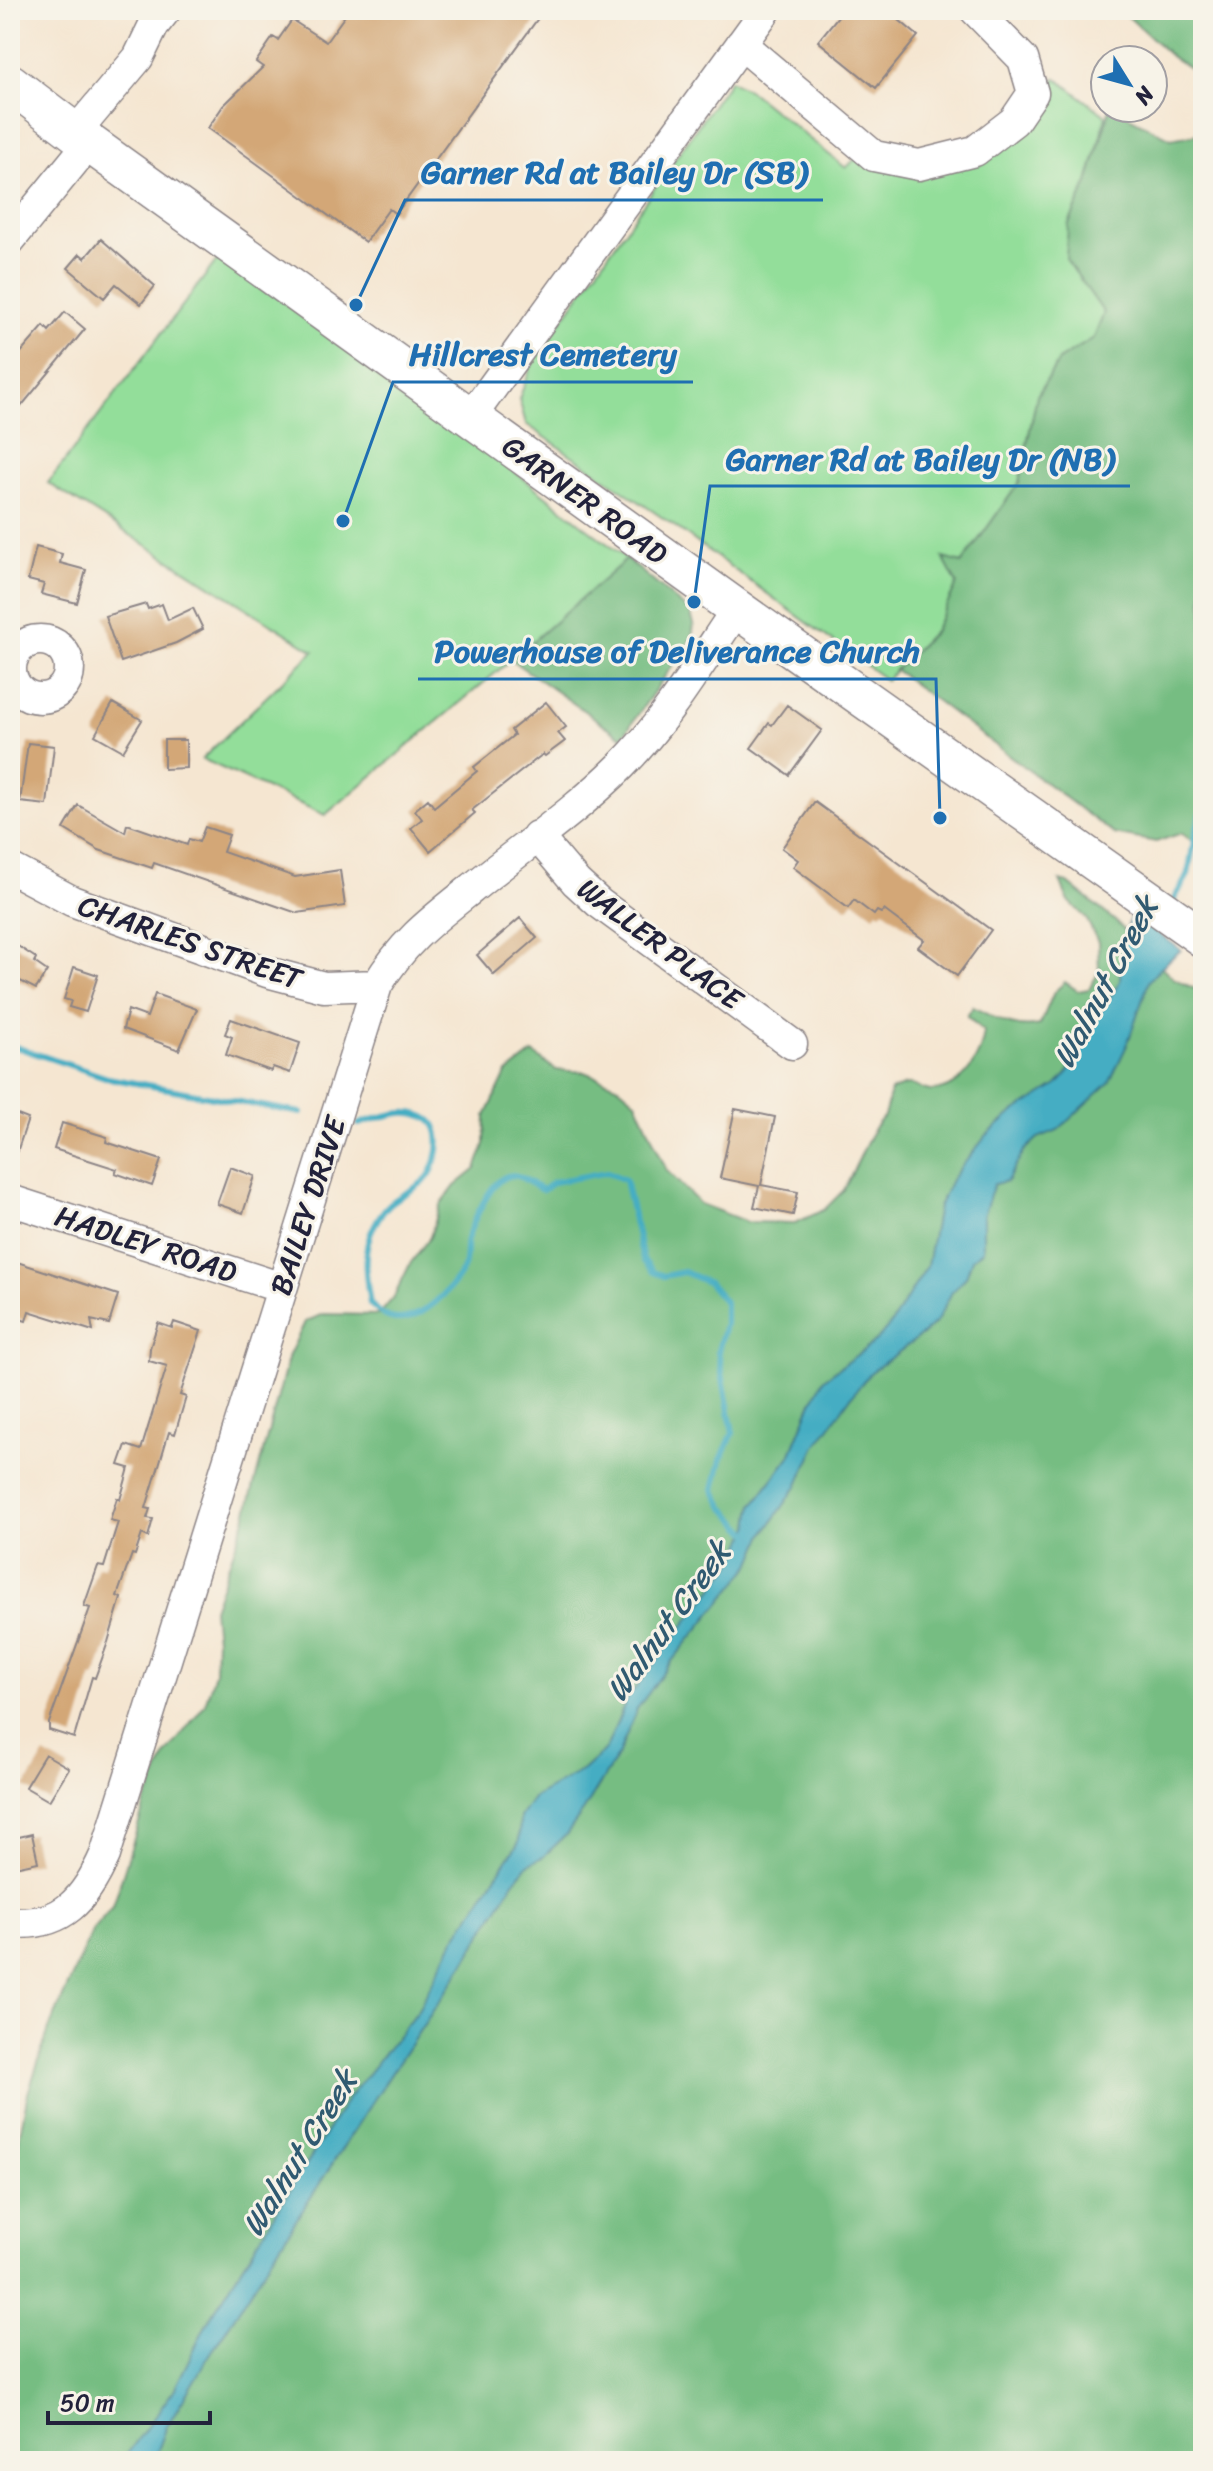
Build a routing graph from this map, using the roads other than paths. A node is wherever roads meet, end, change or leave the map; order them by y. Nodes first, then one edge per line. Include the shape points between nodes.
1 (166, 10) edge
2 (766, 10) edge
3 (975, 10) edge
4 (741, 44) junction
5 (10, 83) edge
6 (82, 138) junction
7 (10, 240) edge
8 (470, 418) junction
9 (737, 609) junction
10 (537, 836) junction
11 (10, 868) edge
12 (1203, 938) edge
13 (377, 985) junction
14 (792, 1044) dead end
15 (10, 1200) edge
16 (282, 1288) junction
17 (10, 1922) edge

1 - 6 street
2 - 4 street
3 - 4 street via 1023,59 1033,93 1014,121 975,151 919,165 874,156
4 - 8 street
5 - 6 main road, GARNER ROAD
6 - 7 street
6 - 8 main road, GARNER ROAD
8 - 9 main road, GARNER ROAD
9 - 10 street, BAILEY DRIVE via 635,750
9 - 12 main road, GARNER ROAD
10 - 13 street, BAILEY DRIVE via 421,929
10 - 14 street, WALLER PLACE via 599,903
11 - 13 street, CHARLES STREET via 72,901 267,972 324,987
13 - 16 street, BAILEY DRIVE
15 - 16 street, HADLEY ROAD
16 - 17 street, BAILEY DRIVE via 105,1855 79,1902 39,1922

